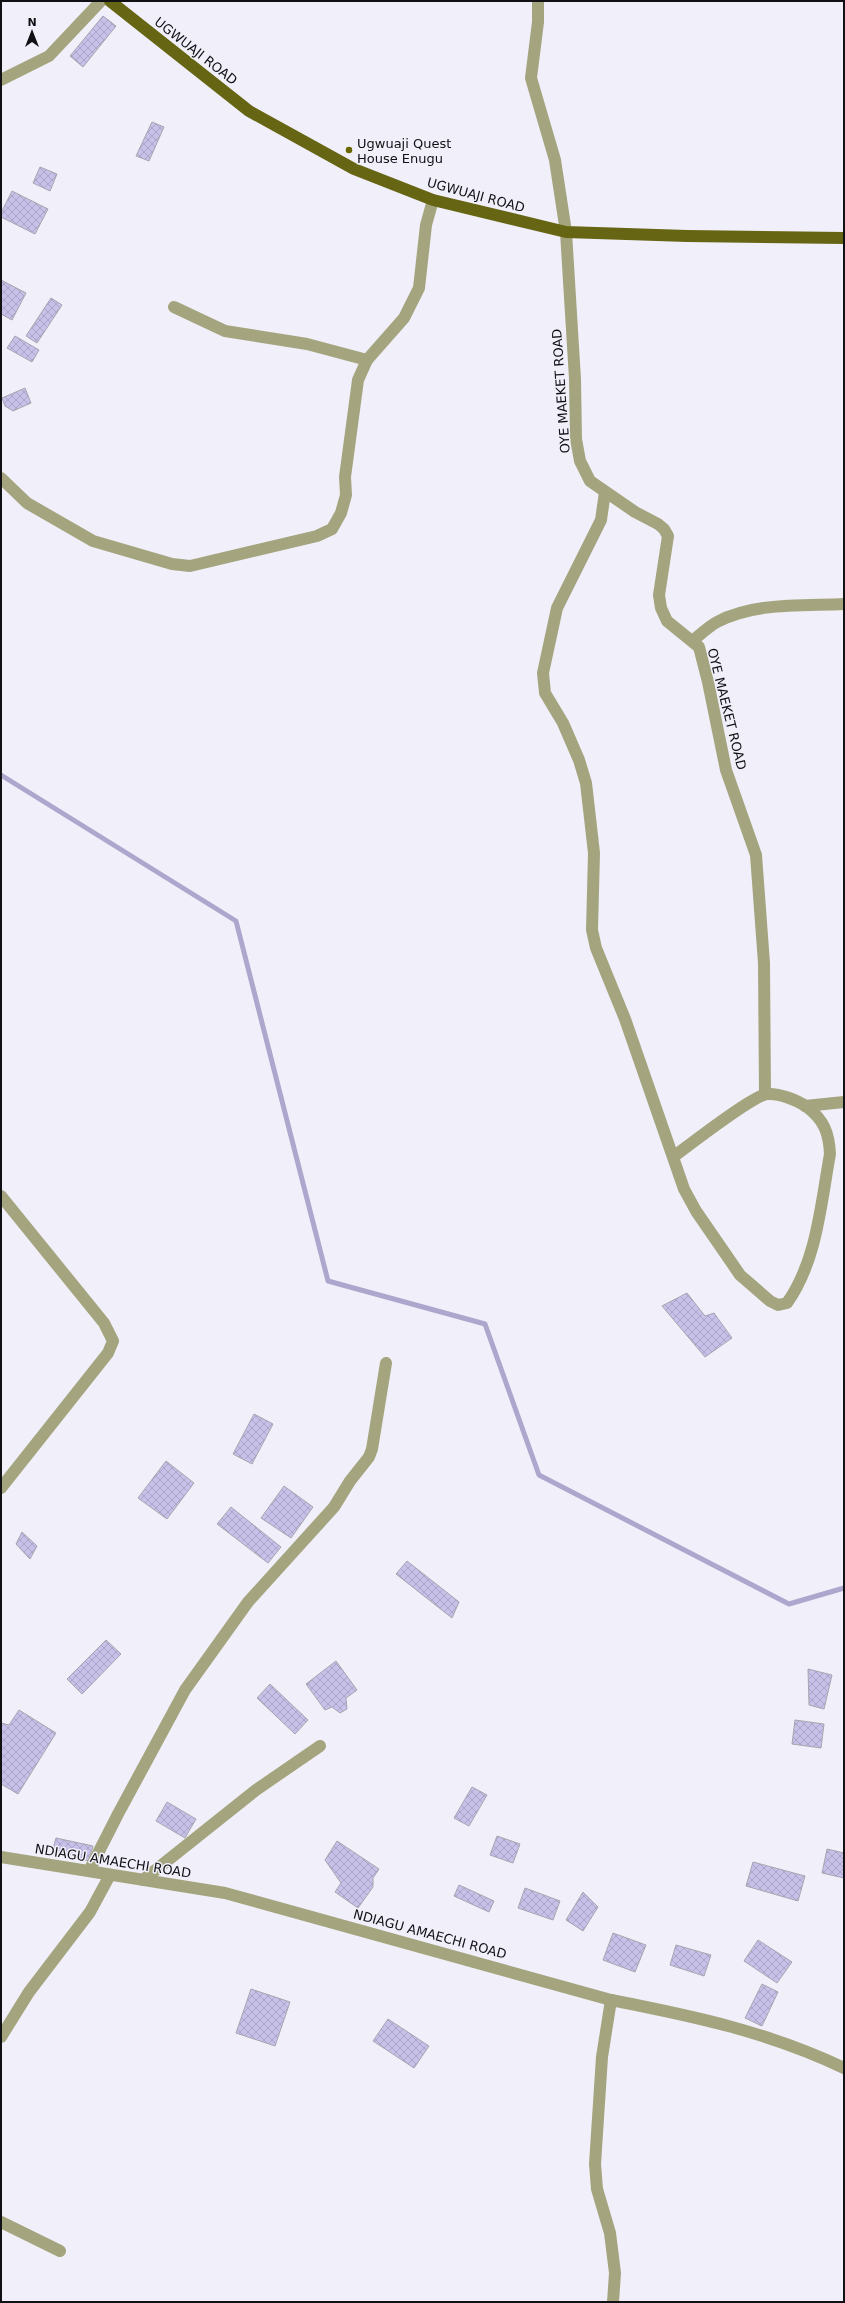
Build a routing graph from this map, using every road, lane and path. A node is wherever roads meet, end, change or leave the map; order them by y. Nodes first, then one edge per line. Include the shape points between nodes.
1 (101, 1) edge
2 (110, 1) edge
3 (538, 1) edge
4 (1, 80) edge
5 (433, 200) junction
6 (566, 232) junction
7 (844, 238) edge
8 (174, 307) dead end
9 (367, 360) junction
10 (1, 478) edge
11 (605, 492) junction
12 (844, 604) edge
13 (692, 641) junction
14 (765, 1094) junction
15 (844, 1102) edge
16 (805, 1106) junction
17 (673, 1157) junction
18 (1, 1196) edge
19 (386, 1363) dead end
20 (5, 1474) edge
21 (1, 1488) edge
22 (320, 1746) dead end
23 (1, 1858) edge
24 (89, 1872) junction
25 (110, 1875) junction
26 (143, 1880) junction
27 (611, 2000) junction
28 (1, 2037) edge
29 (844, 2068) edge
30 (1, 2222) edge
31 (60, 2251) dead end
32 (613, 2302) edge

1 - 4 street via 49,56
2 - 5 main road, UGWUAJI ROAD via 249,111 354,169
3 - 6 street, OYE MAEKET ROAD via 532,78 555,160
5 - 6 main road, UGWUAJI ROAD
5 - 9 street via 426,225 422,275 414,300 404,318
6 - 7 main road, UGWUAJI ROAD
6 - 11 street, OYE MAEKET ROAD via 576,439 580,461 590,481
8 - 9 street via 226,331 307,344
9 - 10 street via 358,380 345,477 346,495 341,513 332,529 317,536 190,566 172,564 93,541 27,503
11 - 13 street, OYE MAEKET ROAD via 664,529 668,536 659,595 661,608 667,621
11 - 17 street via 601,520 557,608 543,684 545,693 563,723 586,783 594,853 592,930 596,948 625,1020
12 - 13 street via 774,607 737,614 717,622
13 - 14 street, OYE MAEKET ROAD via 699,647 726,770 751,838 759,869 766,1033
14 - 16 street via 780,1096
14 - 17 street
15 - 16 street
16 - 17 street via 825,1125 830,1154 810,1258 792,1296 782,1305 770,1300 740,1275 696,1211 684,1189
18 - 20 street via 104,1323 113,1341 108,1353
19 - 24 street via 369,1457 334,1507 248,1602 185,1690
20 - 21 street
22 - 26 street via 256,1790
23 - 24 street, NDIAGU AMAECHI ROAD
24 - 25 street, NDIAGU AMAECHI ROAD
25 - 26 street, NDIAGU AMAECHI ROAD
25 - 28 street via 90,1912 29,1992
26 - 27 street, NDIAGU AMAECHI ROAD via 225,1893
27 - 29 street, NDIAGU AMAECHI ROAD via 675,2012 746,2030 804,2049
27 - 32 street via 602,2057 595,2164 597,2189 610,2233 615,2273
30 - 31 street

